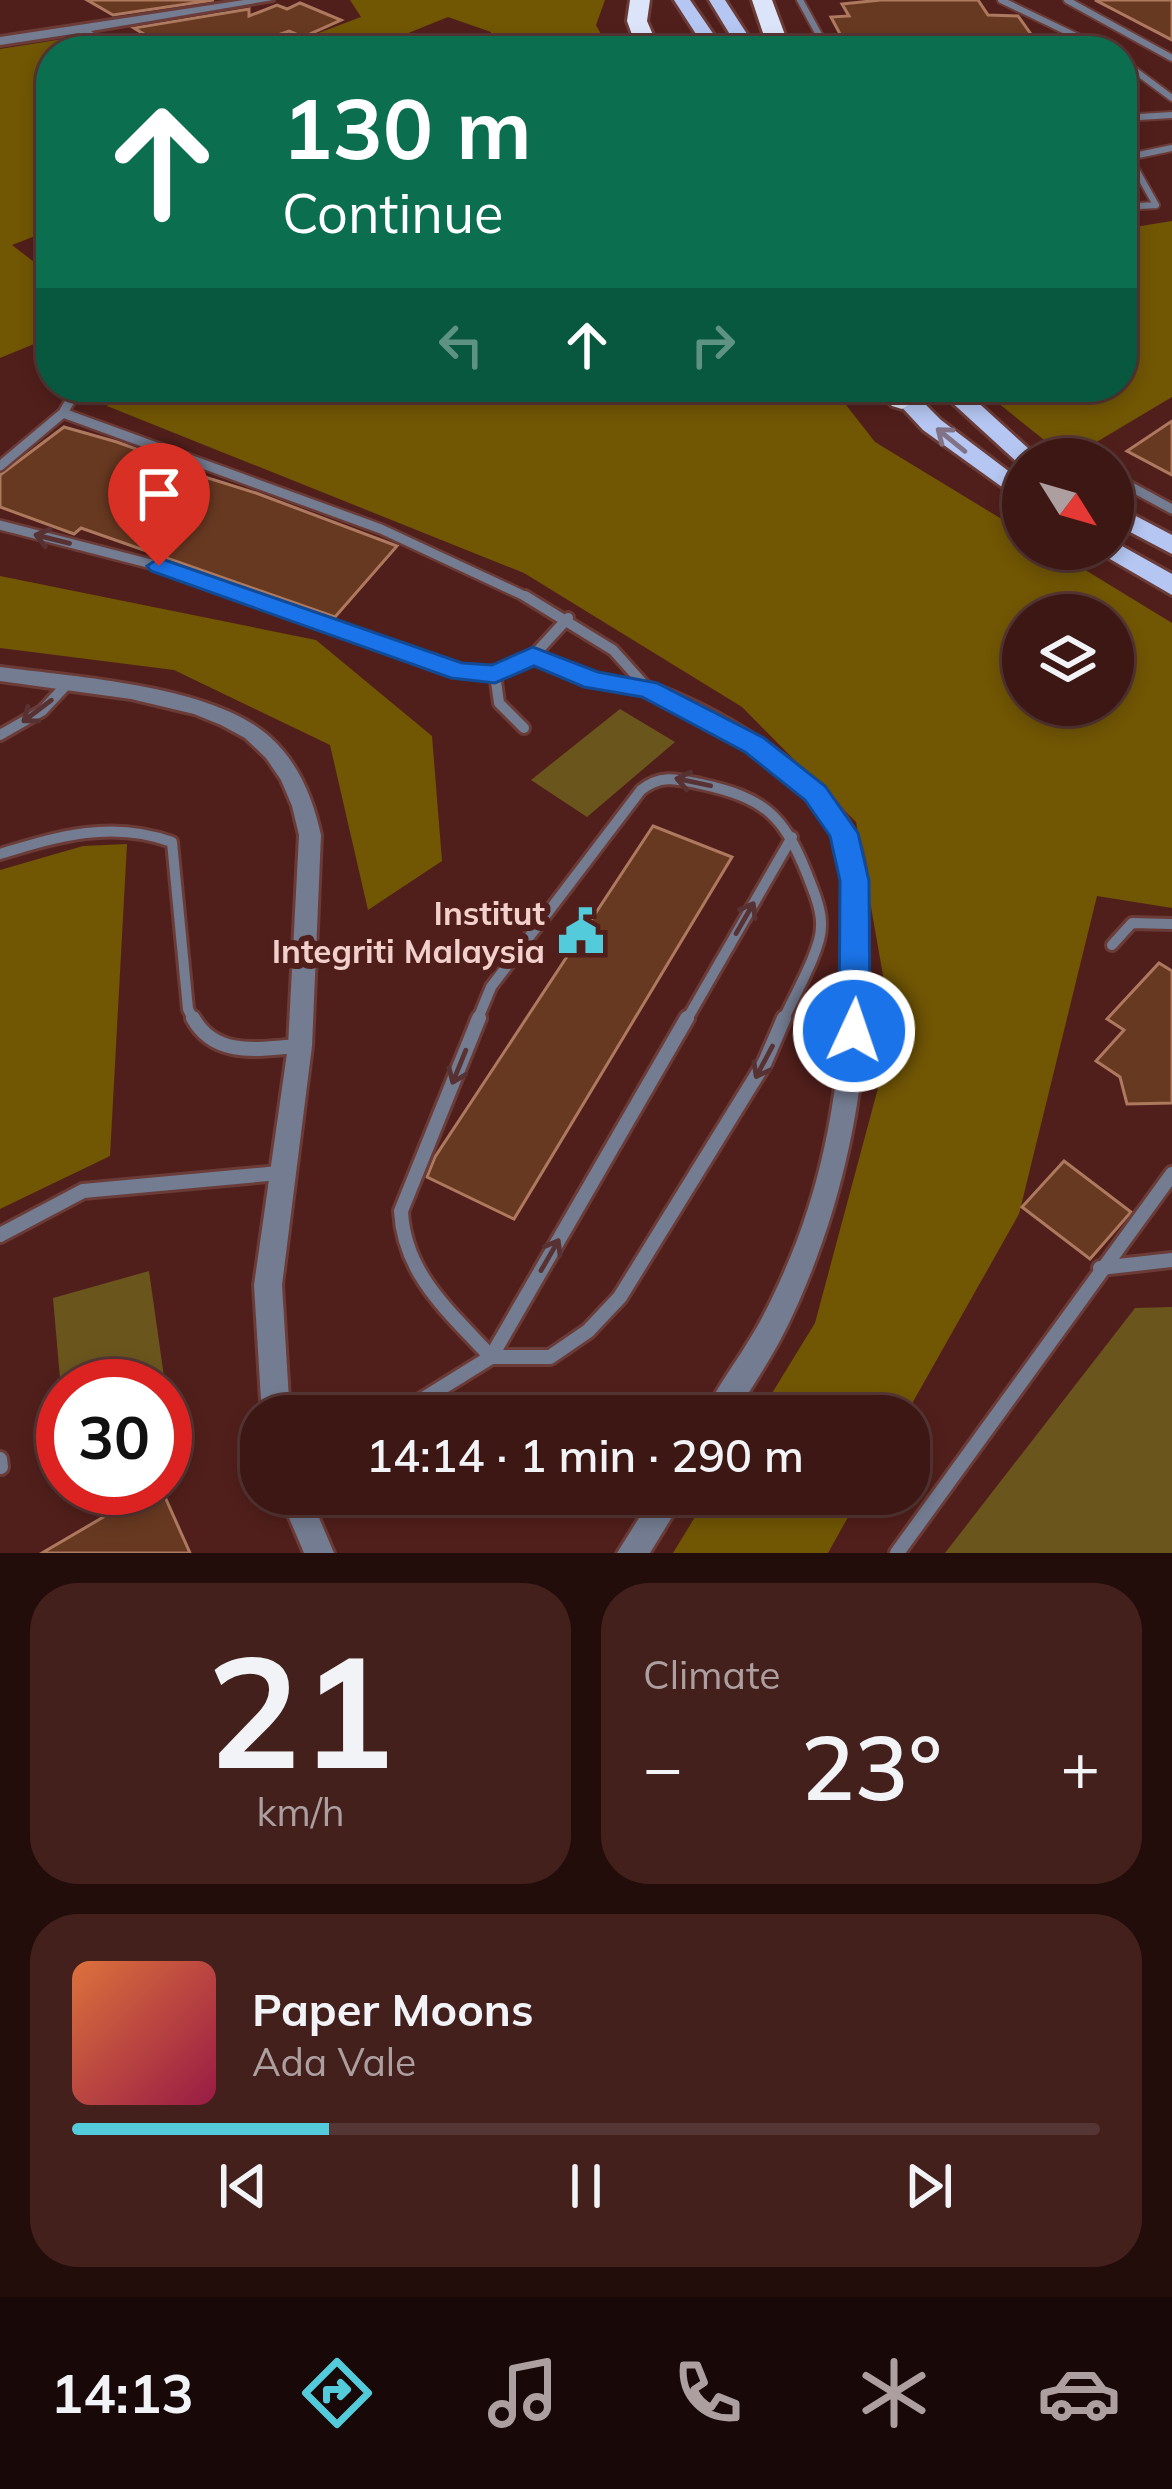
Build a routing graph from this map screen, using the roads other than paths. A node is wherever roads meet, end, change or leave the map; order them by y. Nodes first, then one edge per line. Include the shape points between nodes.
1 (267, 0) edge
2 (682, 0) edge
3 (717, 0) edge
4 (762, 0) edge
5 (800, 0) edge
6 (1001, 0) edge
7 (1067, 0) edge
8 (84, 31) junction
9 (42, 36) edge
10 (91, 36) edge
11 (706, 36) edge
12 (740, 36) edge
13 (775, 36) edge
14 (820, 36) edge
15 (1076, 36) edge
16 (1132, 36) edge
17 (36, 37) edge
18 (1137, 39) edge
19 (0, 41) edge
20 (1172, 58) edge
21 (1137, 72) edge
22 (1172, 98) edge
23 (1172, 115) edge
24 (1137, 117) edge
25 (1172, 148) edge
26 (1137, 153) edge
27 (1137, 174) edge
28 (1137, 206) edge
29 (69, 402) edge
30 (909, 402) edge
31 (964, 402) edge
32 (63, 413) junction
33 (1004, 438) edge
34 (0, 466) edge
35 (1002, 477) edge
36 (1134, 488) edge
37 (1172, 509) edge
38 (1134, 524) edge
39 (0, 525) edge
40 (1172, 546) edge
41 (1134, 563) edge
42 (1172, 586) edge
43 (568, 618) junction
44 (533, 656) junction
45 (0, 674) edge
46 (495, 674) junction
47 (69, 682) junction
48 (648, 689) junction
49 (524, 728) dead end
50 (0, 735) edge
51 (791, 837) junction
52 (0, 854) edge
53 (1172, 924) edge
54 (1112, 945) dead end
55 (300, 1046) junction
56 (287, 1172) junction
57 (1172, 1174) edge
58 (0, 1235) edge
59 (1172, 1260) edge
60 (1100, 1268) junction
61 (491, 1357) junction
62 (275, 1395) edge
63 (430, 1395) edge
64 (731, 1395) edge
65 (303, 1515) edge
66 (657, 1515) edge
67 (319, 1553) edge
68 (632, 1553) edge
69 (897, 1553) edge

1 - 8 street
2 - 11 main road
3 - 12 main road
4 - 13 highway
5 - 14 lane
6 - 15 lane
7 - 16 lane
8 - 9 street
8 - 10 street
17 - 19 street
18 - 20 lane
21 - 22 lane
23 - 24 lane
25 - 26 lane
27 - 28 lane via 1156,205
29 - 32 lane
35 -> 30 main road
31 - 33 main road
32 - 34 lane
32 - 43 lane via 424,546
36 - 37 lane
38 - 40 main road
46 -> 39 lane via 460,672 159,566
41 - 42 main road
43 - 44 lane
43 - 48 lane via 639,672
44 - 46 lane
44 - 48 lane via 593,680
45 - 47 street
46 - 49 lane via 499,703
47 -> 50 lane via 42,711
47 - 55 street via 223,718 249,730 289,775 310,835
48 - 64 street via 754,745 815,793 844,833 854,881 858,987 847,1118 820,1216 779,1315
61 -> 51 lane
51 -> 61 lane via 822,930 765,1062 620,1297 550,1357
51 -> 61 lane via 742,793 656,779 491,987 401,1210 399,1237 409,1264
52 - 55 lane via 91,828 144,829 172,842 197,1032 223,1049
53 - 54 lane via 1132,923
55 - 56 street
56 - 58 lane via 83,1191
56 - 62 street via 268,1285
57 - 60 lane
59 - 60 lane
60 - 69 lane
61 - 63 lane
65 - 67 street
66 - 68 street

